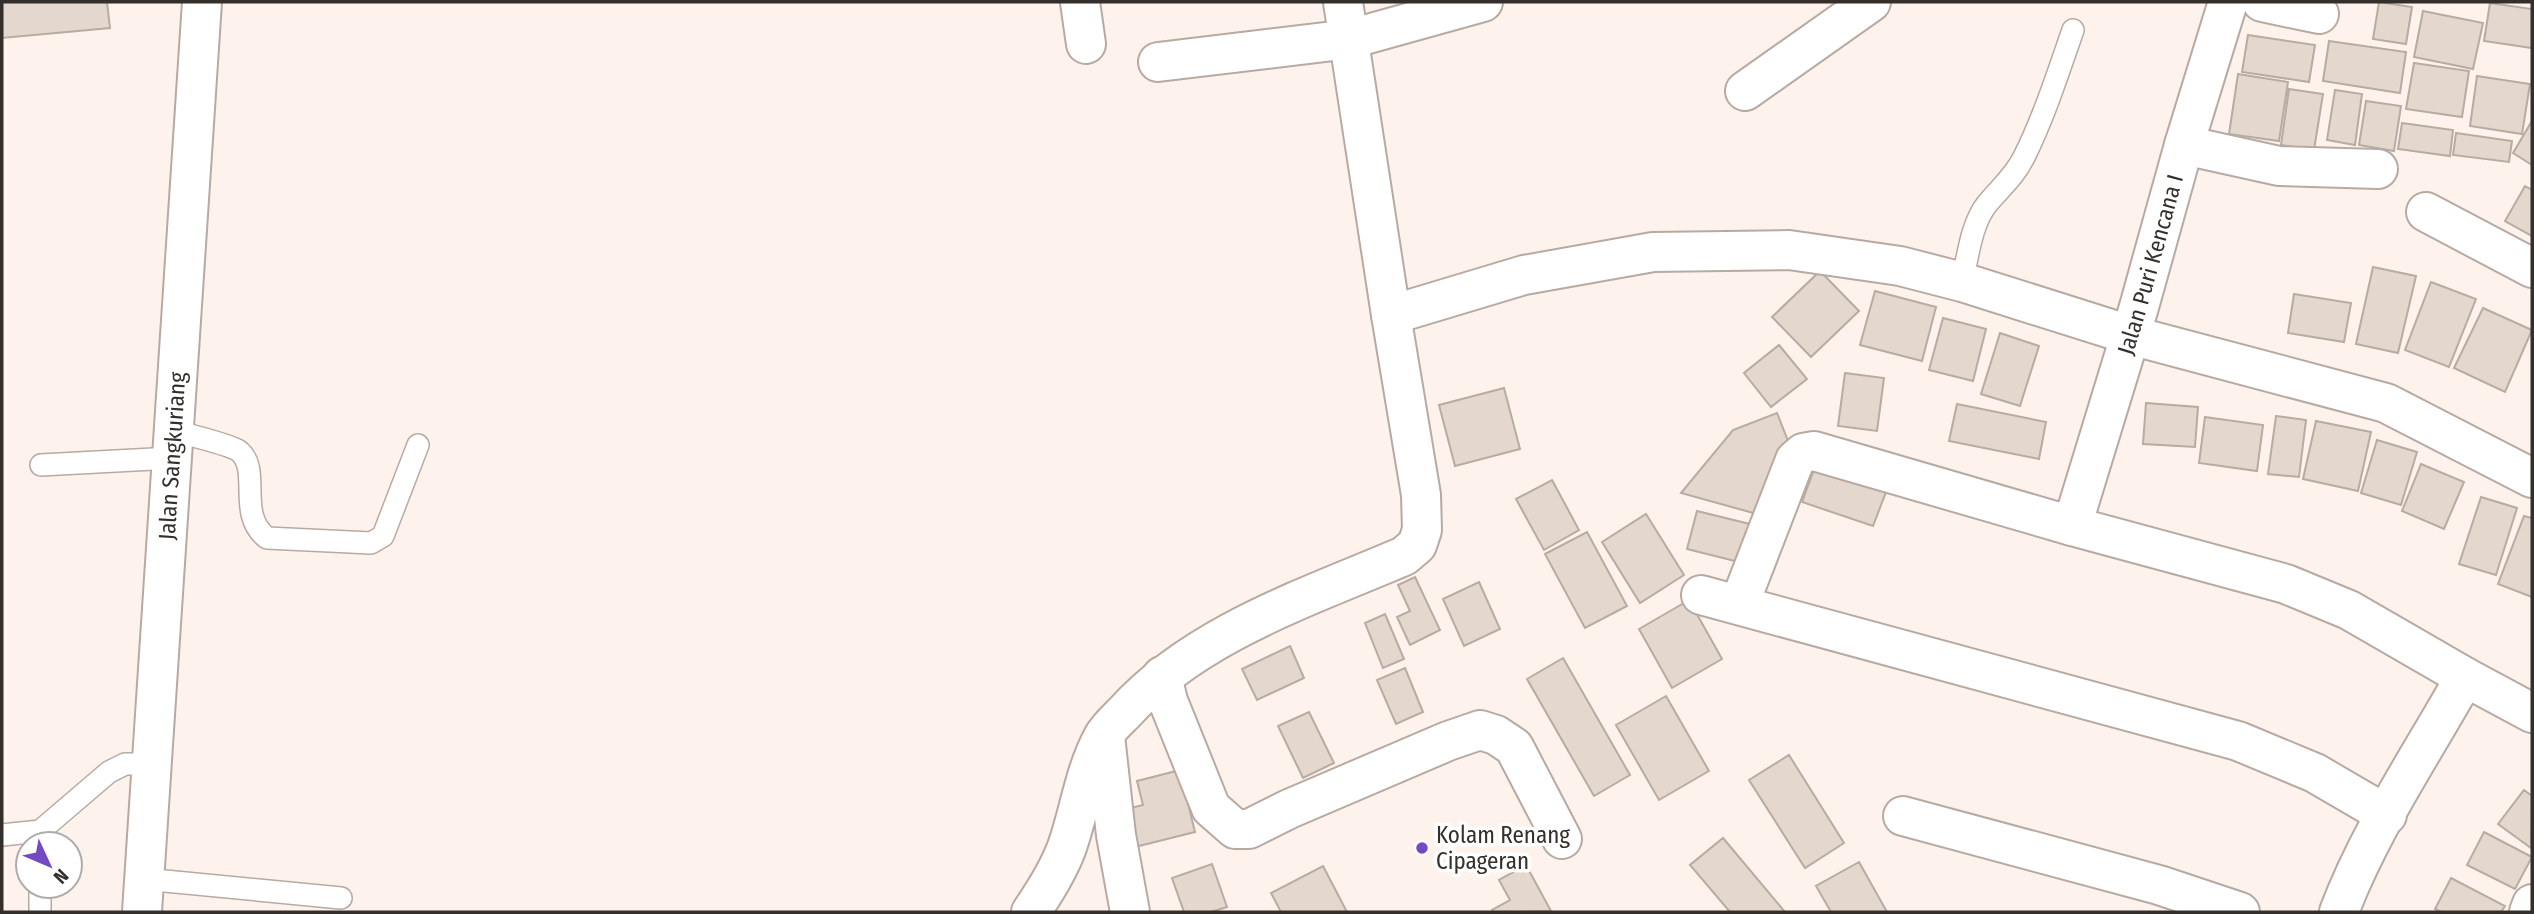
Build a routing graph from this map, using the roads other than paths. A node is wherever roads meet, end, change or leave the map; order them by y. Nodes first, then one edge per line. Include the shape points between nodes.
1 (202, 2) edge
2 (1080, 2) edge
3 (1343, 2) edge
4 (1483, 2) edge
5 (1871, 2) edge
6 (2228, 2) edge
7 (2262, 2) edge
8 (2319, 14) dead end
9 (2073, 30) dead end
10 (1350, 39) junction
11 (1086, 44) dead end
12 (1158, 62) dead end
13 (1745, 91) dead end
14 (2183, 145) junction
15 (2378, 169) dead end
16 (2426, 212) dead end
17 (2532, 268) edge
18 (1962, 282) junction
19 (1391, 315) junction
20 (2130, 335) junction
21 (173, 444) junction
22 (418, 446) dead end
23 (41, 465) dead end
24 (2532, 478) edge
25 (2071, 526) junction
26 (1701, 595) dead end
27 (1739, 605) junction
28 (1162, 676) junction
29 (2465, 677) junction
30 (2532, 713) edge
31 (1104, 734) junction
32 (151, 764) junction
33 (2387, 814) junction
34 (1903, 816) dead end
35 (47, 830) edge
36 (1562, 839) dead end
37 (143, 896) edge
38 (341, 898) dead end
39 (2532, 904) edge
40 (1031, 912) edge
41 (1130, 912) edge
42 (2240, 912) edge
43 (2339, 912) edge
44 (2529, 912) edge

1 - 21 street, Jalan Sangkuriang
2 - 11 street
3 - 10 street
4 - 10 street
5 - 13 street
6 - 14 street, Jalan Puri Kencana I
7 - 8 street
9 - 18 lane via 2023,160 1979,218
10 - 12 street
10 - 19 street
14 - 15 street via 2279,166
14 - 20 street, Jalan Puri Kencana I
16 - 17 street
18 - 19 street via 1899,266 1789,250 1653,252 1524,275
18 - 20 street
19 - 28 street via 1421,495 1422,530 1417,545 1404,556 1290,602
20 - 24 street via 2386,403
20 - 25 street, Jalan Puri Kencana I
21 - 22 lane via 239,451 247,465 252,521 267,538 371,543 383,536
21 - 23 lane
21 - 32 street, Jalan Sangkuriang
25 - 27 street via 1814,451 1803,453 1796,460
25 - 29 street via 2286,584 2349,610
26 - 27 street
27 - 33 street via 2238,741 2315,773
28 - 31 street
28 - 36 street via 1210,808 1235,829 1249,829 1480,730 1514,747
29 - 30 street
29 - 33 street
31 - 40 street via 1085,778 1066,849
31 - 41 street
32 - 35 lane via 125,764 108,772
32 - 37 street, Jalan Sangkuriang
33 - 43 street
34 - 42 street via 2159,885
37 - 38 lane
39 - 44 street

